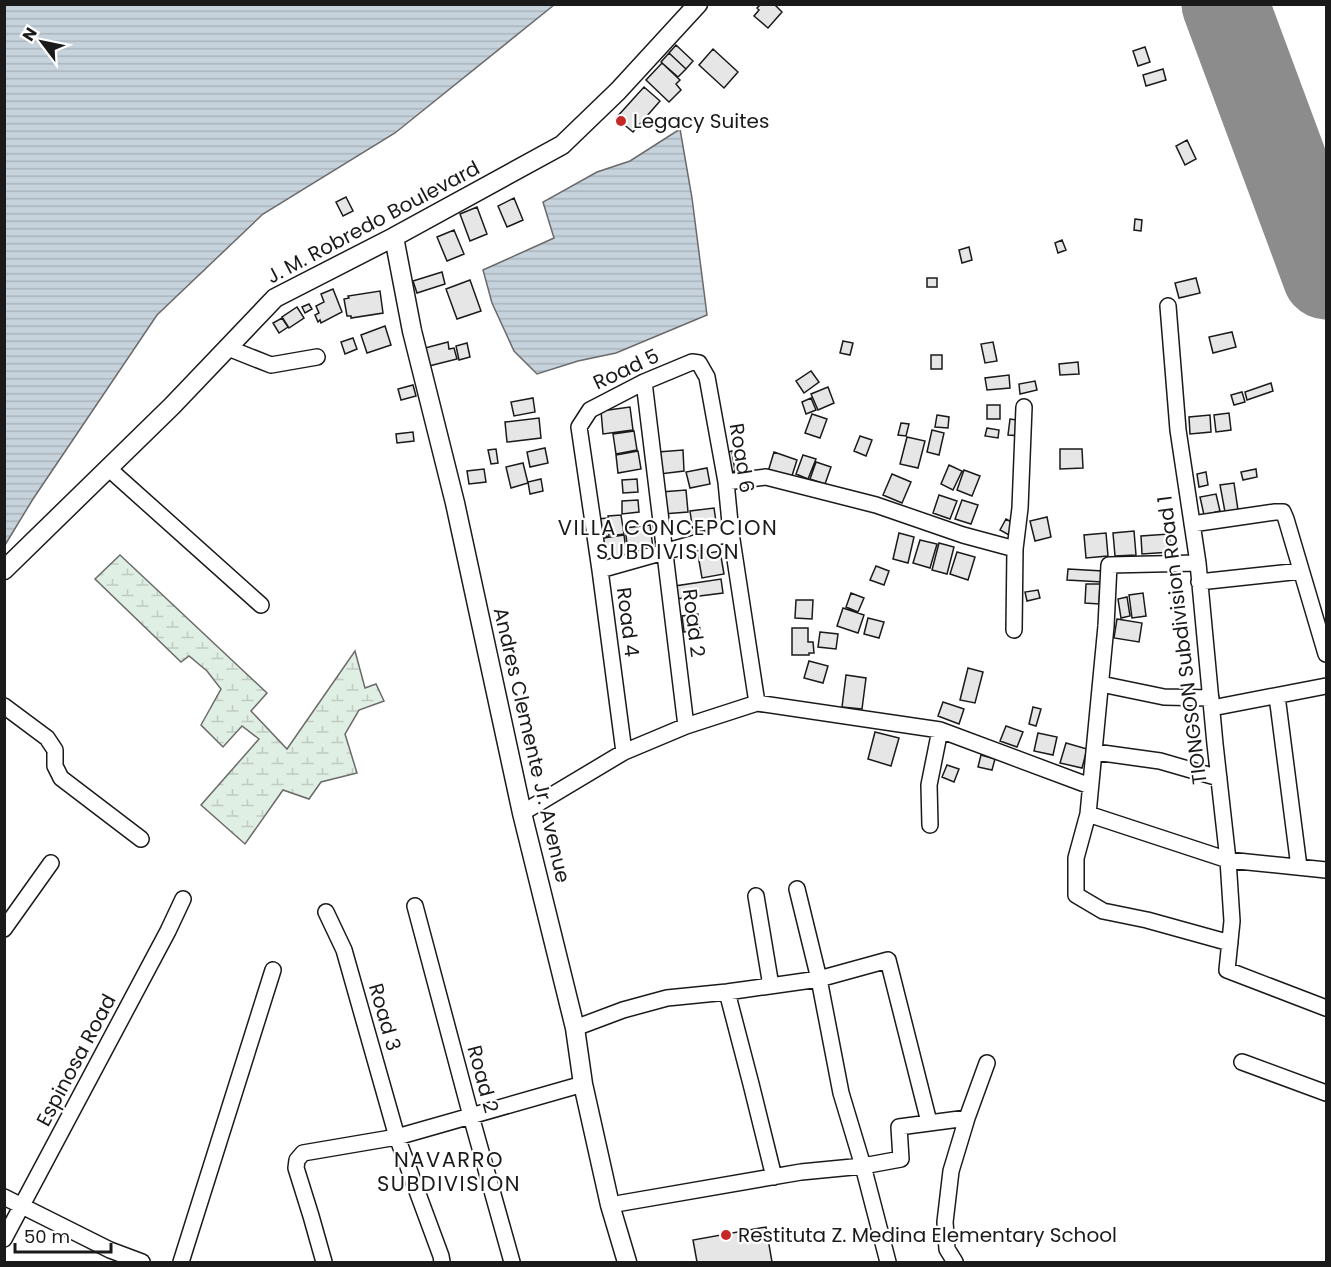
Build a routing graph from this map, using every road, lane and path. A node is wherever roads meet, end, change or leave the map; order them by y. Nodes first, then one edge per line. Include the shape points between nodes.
1 (698, 4) edge
2 (394, 237) junction
3 (1168, 306) dead end
4 (228, 348) junction
5 (317, 357) dead end
6 (699, 363) joint
7 (644, 382) junction
8 (1024, 407) dead end
9 (579, 427) joint
10 (108, 468) junction
11 (726, 482) junction
12 (1192, 524) junction
13 (731, 533) junction
14 (1015, 549) junction
15 (664, 552) junction
16 (1198, 562) junction
17 (4, 570) edge
18 (600, 570) junction
19 (1301, 571) junction
20 (1199, 582) junction
21 (261, 605) dead end
22 (1014, 630) dead end
23 (1326, 654) edge
24 (1101, 684) junction
25 (1326, 686) edge
26 (1277, 696) junction
27 (757, 703) junction
28 (1212, 703) junction
29 (4, 706) edge
30 (686, 726) junction
31 (940, 730) junction
32 (624, 752) junction
33 (1095, 752) junction
34 (1219, 778) junction
35 (1090, 786) junction
36 (522, 813) junction
37 (1088, 814) junction
38 (930, 825) dead end
39 (141, 839) dead end
40 (1228, 860) junction
41 (51, 863) dead end
42 (1299, 867) junction
43 (1326, 870) edge
44 (797, 889) dead end
45 (756, 896) dead end
46 (183, 900) dead end
47 (415, 906) dead end
48 (326, 912) dead end
49 (4, 929) edge
50 (1230, 943) junction
51 (273, 970) dead end
52 (819, 979) junction
53 (771, 986) junction
54 (727, 992) junction
55 (1326, 1008) edge
56 (575, 1028) junction
57 (1242, 1062) dead end
58 (987, 1063) dead end
59 (583, 1084) junction
60 (1326, 1093) edge
61 (471, 1116) junction
62 (967, 1118) junction
63 (928, 1122) junction
64 (397, 1137) junction
65 (863, 1166) junction
66 (774, 1177) junction
67 (4, 1197) edge
68 (610, 1205) junction
69 (23, 1206) junction
70 (4, 1239) edge
71 (142, 1263) edge
72 (181, 1263) edge
73 (324, 1263) edge
74 (442, 1263) edge
75 (512, 1263) edge
76 (627, 1263) edge
77 (888, 1263) edge
78 (955, 1263) edge

1 - 2 main road, J. M. Robredo Boulevard via 562,145
2 - 4 main road, J. M. Robredo Boulevard via 275,298
2 - 36 main road, Andres Clemente Jr. Avenue
3 - 12 street, TIONGSON Subdivision Road 1 via 1178,430
4 - 5 street via 271,365
4 - 10 main road, J. M. Robredo Boulevard
6 - 7 street, Road 5 via 692,362
6 - 11 street, Road 6 via 707,377
7 - 9 street, Road 5 via 590,410
7 - 15 street, Road 2
8 - 14 street
9 - 18 street, Road 4
10 - 17 main road, J. M. Robredo Boulevard
10 - 21 street
11 - 13 street, Road 6
11 - 14 street via 766,477 876,505
12 - 16 street, TIONGSON Subdivision Road 1
12 - 19 street via 1282,512
13 - 15 street
13 - 27 street, Road 6
14 - 22 street
15 - 18 street
15 - 30 street, Road 2
16 - 20 street, TIONGSON Subdivision Road 1
16 - 24 street via 1110,565
18 - 32 street, Road 4
19 - 20 street
19 - 23 street
20 - 28 street, TIONGSON Subdivision Road 1
24 - 28 street
24 - 33 street
25 - 26 street
26 - 28 street
26 - 42 street
27 - 30 street
27 - 31 street
28 - 34 street, TIONGSON Subdivision Road 1
29 - 39 street via 47,738 55,750 55,766 61,778
30 - 32 street
31 - 35 street
31 - 38 street via 929,785
32 - 36 street
33 - 34 street via 1160,761
33 - 35 street
34 - 40 street, TIONGSON Subdivision Road 1
35 - 37 street
36 - 56 main road, Andres Clemente Jr. Avenue
37 - 40 street
37 - 50 street via 1076,858 1076,895 1103,911
40 - 42 street
40 - 50 street, TIONGSON Subdivision Road 1
41 - 49 street
42 - 43 street
44 - 52 street
45 - 53 street
46 - 69 street, Espinosa Road
47 - 61 street, Road 2
48 - 64 street, Road 3 via 344,950
50 - 55 street, TIONGSON Subdivision Road 1 via 1227,969
51 - 72 street
52 - 53 street
52 - 63 street via 888,960
52 - 65 street via 841,1093
53 - 54 street
54 - 56 street via 667,998
54 - 66 street
56 - 59 main road, Andres Clemente Jr. Avenue
57 - 60 street
58 - 62 street
59 - 61 street
59 - 68 main road, Andres Clemente Jr. Avenue
61 - 64 street
61 - 75 street, Road 2
62 - 63 street
62 - 78 street via 951,1171 945,1222 947,1248
63 - 65 street via 899,1127 901,1159
64 - 73 street via 303,1153 297,1160
64 - 74 street, Road 3
65 - 66 street
65 - 77 street
66 - 68 street
67 - 69 street
68 - 76 main road, Andres Clemente Jr. Avenue
69 - 70 street, Espinosa Road
69 - 71 street

